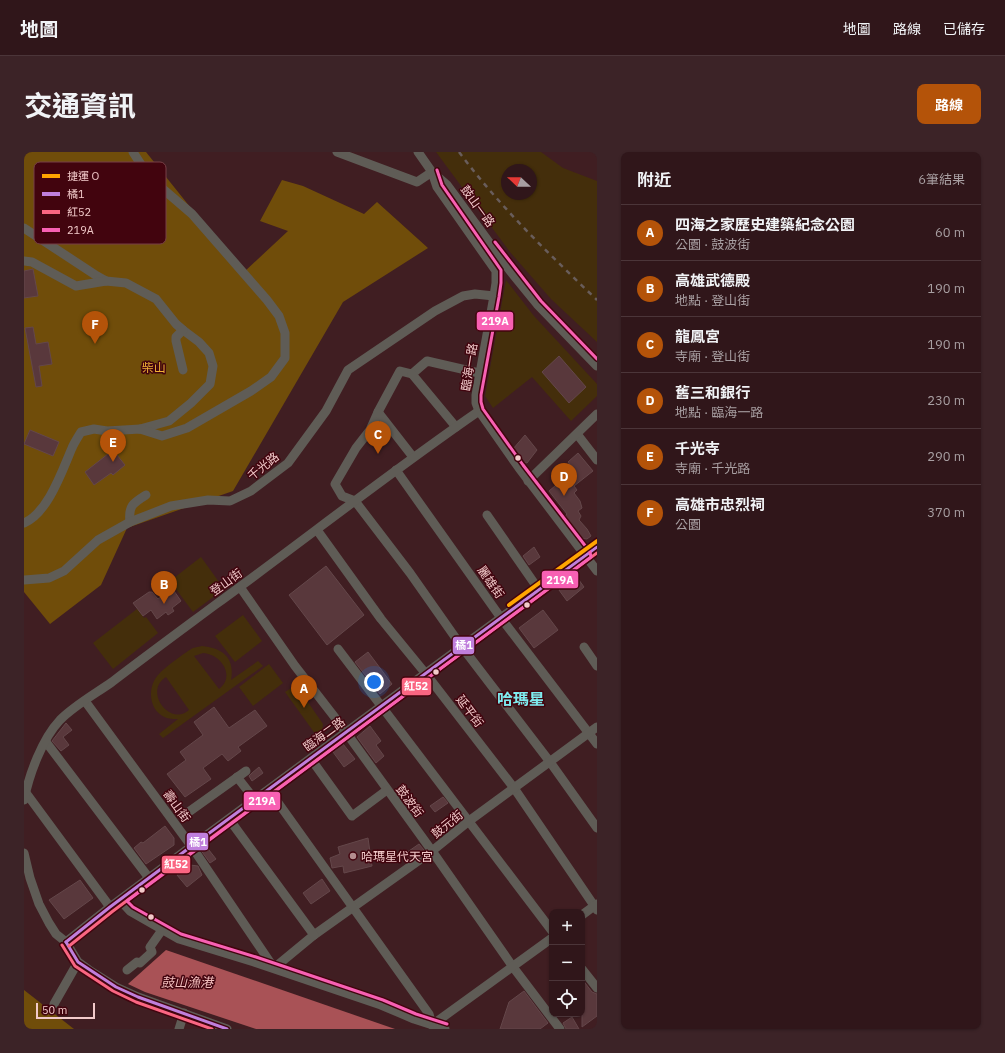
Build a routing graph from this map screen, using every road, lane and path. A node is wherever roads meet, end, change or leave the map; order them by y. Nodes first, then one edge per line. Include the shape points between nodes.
1 (133, 152) edge
2 (337, 152) edge
3 (418, 152) edge
4 (139, 162) edge
5 (432, 172) junction
6 (166, 192) edge
7 (24, 228) edge
8 (34, 234) edge
9 (49, 244) edge
10 (24, 261) edge
11 (106, 281) junction
12 (494, 296) junction
13 (183, 330) junction
14 (597, 366) edge
15 (183, 370) dead end
16 (479, 373) junction
17 (412, 374) junction
18 (479, 411) junction
19 (378, 412) junction
20 (597, 414) edge
21 (456, 427) junction
22 (140, 429) junction
23 (577, 434) junction
24 (413, 457) junction
25 (597, 460) edge
26 (396, 470) junction
27 (528, 481) junction
28 (146, 494) dead end
29 (355, 502) junction
30 (487, 515) dead end
31 (130, 522) junction
32 (24, 523) edge
33 (318, 530) junction
34 (597, 547) edge
35 (586, 555) junction
36 (597, 571) edge
37 (24, 580) edge
38 (240, 587) junction
39 (539, 590) junction
40 (501, 618) junction
41 (462, 647) junction
42 (584, 647) dead end
43 (338, 649) dead end
44 (597, 666) edge
45 (426, 674) junction
46 (84, 701) junction
47 (382, 706) junction
48 (597, 727) edge
49 (346, 733) junction
50 (589, 733) junction
51 (46, 742) junction
52 (597, 744) edge
53 (311, 759) junction
54 (550, 762) junction
55 (246, 771) dead end
56 (237, 777) junction
57 (514, 788) junction
58 (269, 790) junction
59 (387, 790) junction
60 (25, 796) edge
61 (255, 800) junction
62 (190, 811) dead end
63 (230, 820) junction
64 (469, 821) junction
65 (597, 828) edge
66 (192, 846) junction
67 (432, 851) junction
68 (24, 852) edge
69 (149, 878) junction
70 (120, 900) junction
71 (110, 907) junction
72 (352, 907) junction
73 (596, 907) edge
74 (585, 913) edge
75 (549, 927) edge
76 (162, 930) junction
77 (314, 935) junction
78 (549, 940) edge
79 (66, 942) junction
80 (78, 962) junction
81 (513, 967) junction
82 (274, 968) junction
83 (127, 970) dead end
84 (585, 973) edge
85 (597, 988) edge
86 (54, 1004) dead end
87 (184, 1013) junction
88 (432, 1025) junction
89 (178, 1029) edge
90 (227, 1029) edge
91 (445, 1029) edge
92 (560, 1029) edge

1 - 4 street
2 - 5 street via 417,182
3 - 5 street, 鼓山一路
5 - 12 street, 臨海一路 via 437,187 496,271
5 - 14 street, 鼓山一路 via 447,185 537,304
6 - 22 street via 192,214 279,316 286,333 285,358 271,377 187,428 162,436
7 - 8 street
9 - 11 street
10 - 11 street via 32,262 76,286
11 - 13 street via 126,283 156,299
12 - 16 street, 臨海一路
12 - 31 street, 千光路 via 463,296 435,311 348,370 326,411 288,463 251,491 230,501 208,500 171,506
13 - 15 street via 176,337
13 - 22 street via 209,353 214,366 210,384 169,421
16 - 17 street via 427,361
16 - 18 street, 臨海一路 via 476,395
17 - 19 street via 400,371
17 - 21 street
18 - 21 street, 登山街
18 - 27 street, 臨海一路
19 - 24 street
19 - 29 street via 370,430 335,484 342,496
20 - 23 street
21 - 24 street, 登山街
22 - 32 street via 94,429 81,432 59,480 42,509
23 - 25 street
23 - 27 street
24 - 26 street, 登山街
26 - 29 street, 登山街
26 - 40 street, 麗雄街
27 - 35 street, 臨海一路
28 - 31 street via 131,506
29 - 33 street, 登山街
29 - 41 street via 410,573
30 - 39 street
31 - 37 street, 千光路 via 98,540 64,571 49,578
33 - 38 street, 登山街
33 - 45 street, 延平街 via 381,618
34 - 35 street, 臨海二路
35 - 36 street, 臨海一路
35 - 39 street, 臨海二路
38 - 46 street, 登山街
38 - 49 street, 鼓波街
39 - 40 street, 臨海二路
40 - 41 street, 臨海二路
40 - 50 street, 麗雄街
41 - 45 street, 臨海二路
41 - 54 street
42 - 44 street
43 - 47 street
45 - 47 street, 臨海二路
45 - 57 street, 延平街
46 - 51 street, 登山街 via 59,721
46 - 66 street, 壽山街
47 - 49 street, 臨海二路
47 - 64 street
48 - 50 street, 鼓元街
49 - 53 street, 臨海二路
49 - 59 street, 鼓波街
50 - 52 street, 麗雄街
50 - 54 street, 鼓元街
51 - 60 street, 登山街
51 - 69 street
53 - 58 street, 臨海二路
53 - 59 street via 352,816
54 - 57 street, 鼓元街
54 - 65 street
55 - 56 street
56 - 61 street
56 - 62 street
57 - 64 street, 鼓元街
57 - 73 street, 延平街
58 - 61 street, 臨海二路
58 - 72 street
59 - 67 street, 鼓波街
60 - 71 street
61 - 63 street, 臨海二路
63 - 66 street, 臨海二路
63 - 77 street
64 - 67 street, 鼓元街
64 - 75 street
66 - 69 street, 臨海二路
66 - 82 street, 壽山街
67 - 72 street, 鼓元街
67 - 81 street, 鼓波街
68 - 79 street via 39,904 56,934
69 - 70 street, 臨海二路
70 - 71 street, 臨海二路
70 - 76 street via 130,911
71 - 79 street, 臨海二路
72 - 77 street, 鼓元街
72 - 88 street via 429,1014
73 - 74 street
76 - 82 street via 190,944
76 - 83 street via 150,947 152,952
77 - 82 street, 鼓元街
78 - 81 street
79 - 80 street
80 - 86 street
80 - 87 street via 116,987
81 - 88 street
81 - 92 street, 鼓波街
82 - 88 street
84 - 85 street
87 - 89 street
87 - 90 street
88 - 91 street

